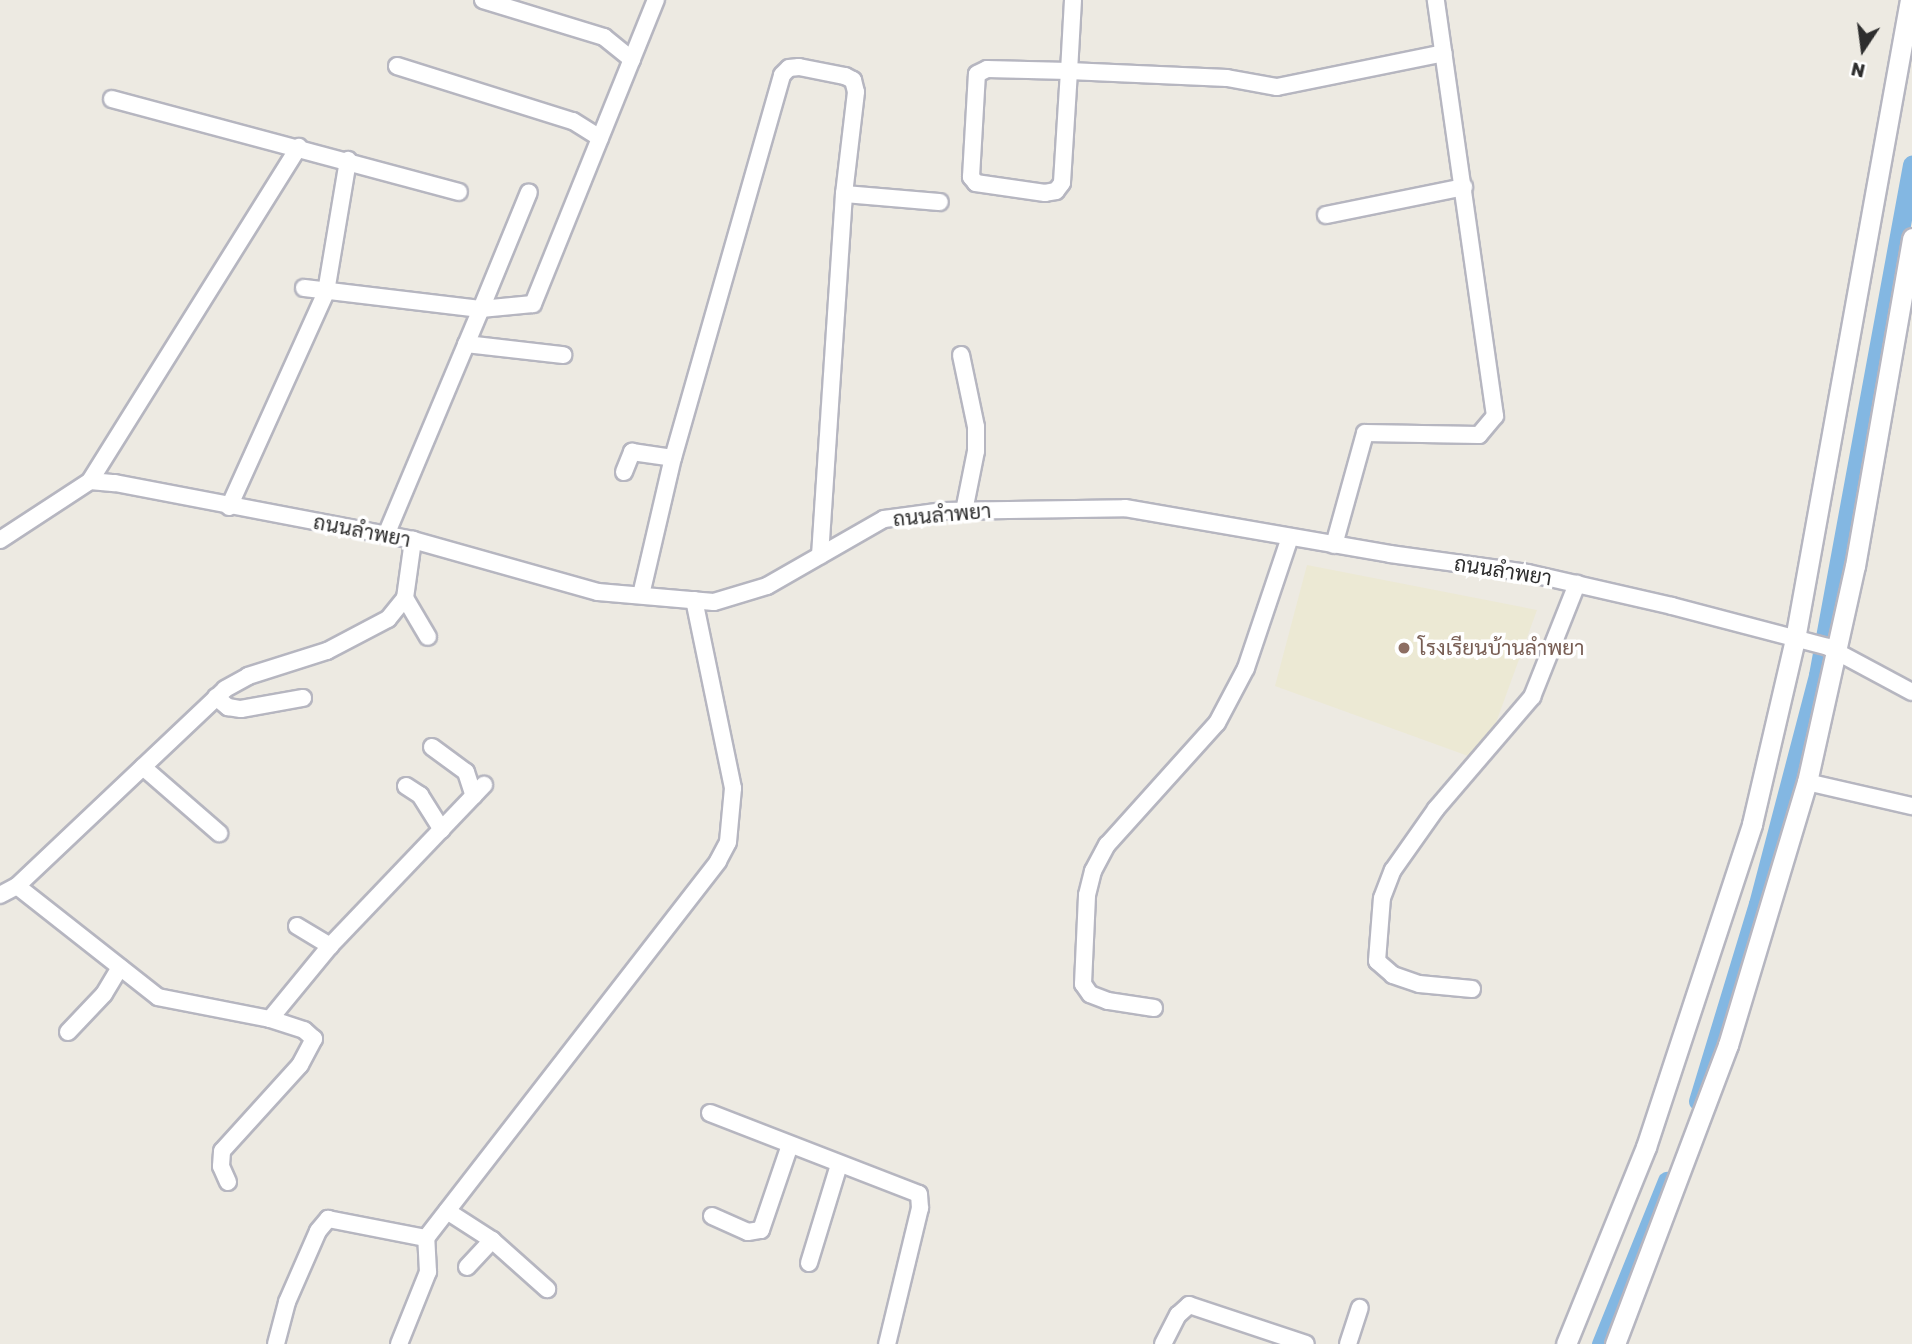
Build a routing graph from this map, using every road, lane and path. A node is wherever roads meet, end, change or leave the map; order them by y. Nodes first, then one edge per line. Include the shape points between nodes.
1 (483, 0) edge
2 (656, 0) edge
3 (1073, 0) edge
4 (1436, 0) edge
5 (1910, 0) edge
6 (1444, 53) junction
7 (632, 60) junction
8 (397, 66) dead end
9 (1069, 71) junction
10 (112, 99) dead end
11 (600, 138) junction
12 (299, 147) junction
13 (348, 160) junction
14 (1464, 187) junction
15 (459, 192) dead end
16 (529, 192) dead end
17 (844, 194) junction
18 (940, 202) dead end
19 (1326, 215) dead end
20 (1912, 238) edge
21 (1908, 281) edge
22 (304, 288) dead end
23 (326, 292) junction
24 (481, 309) junction
25 (466, 344) junction
26 (563, 355) dead end
27 (961, 355) dead end
28 (673, 458) junction
29 (624, 472) dead end
30 (90, 481) junction
31 (229, 508) junction
32 (964, 511) junction
33 (386, 535) junction
34 (1290, 537) junction
35 (0, 540) edge
36 (413, 540) junction
37 (1334, 545) junction
38 (820, 555) junction
39 (1577, 584) junction
40 (641, 595) junction
41 (405, 598) junction
42 (694, 600) junction
43 (428, 637) dead end
44 (1799, 640) junction
45 (1832, 649) junction
46 (1912, 692) edge
47 (216, 697) junction
48 (303, 698) dead end
49 (432, 747) dead end
50 (143, 767) junction
51 (1807, 782) junction
52 (406, 786) dead end
53 (1912, 807) edge
54 (442, 830) junction
55 (219, 832) dead end
56 (17, 886) junction
57 (0, 895) edge
58 (296, 926) dead end
59 (330, 946) junction
60 (120, 967) junction
61 (1472, 989) dead end
62 (1154, 1008) dead end
63 (270, 1020) junction
64 (68, 1032) dead end
65 (710, 1114) dead end
66 (790, 1145) junction
67 (839, 1165) junction
68 (228, 1182) dead end
69 (446, 1211) junction
70 (712, 1216) dead end
71 (426, 1238) junction
72 (492, 1240) junction
73 (809, 1264) dead end
74 (467, 1267) dead end
75 (547, 1289) dead end
76 (1360, 1308) dead end
77 (275, 1344) edge
78 (399, 1344) edge
79 (887, 1344) edge
80 (1163, 1344) edge
81 (1306, 1344) edge
82 (1348, 1344) edge
83 (1566, 1344) edge
84 (1615, 1344) edge

1 - 7 street via 604,37
2 - 7 street
3 - 9 street
4 - 6 street
5 - 44 street
6 - 9 street via 1277,87 1227,78
6 - 14 street
7 - 11 street
8 - 11 street via 573,121
9 - 9 street via 987,69 977,74 971,177 976,183 1056,191 1062,183
10 - 12 street
11 - 24 street via 533,303
12 - 13 street
12 - 30 street
13 - 15 street
13 - 23 street
14 - 19 street
14 - 37 street via 1495,416 1479,435 1365,433
16 - 24 street
17 - 18 street
17 - 28 street via 856,92 853,80 789,68 782,75
17 - 38 street
20 - 21 street
21 - 45 street
22 - 23 street
23 - 24 street
23 - 31 street
24 - 25 street
25 - 26 street
25 - 33 street
27 - 32 street via 976,427
28 - 29 street via 632,452
28 - 40 street
30 - 31 street, ถนนลำพยา
30 - 35 street
31 - 33 street, ถนนลำพยา
32 - 34 street, ถนนลำพยา via 1125,508
32 - 38 street, ถนนลำพยา via 884,519
33 - 36 street, ถนนลำพยา
34 - 37 street, ถนนลำพยา
34 - 62 street via 1246,668 1217,723 1107,845 1093,871 1087,895 1083,984 1090,994 1108,1002
36 - 40 street, ถนนลำพยา via 598,592
36 - 41 street
37 - 39 street, ถนนลำพยา
38 - 42 street, ถนนลำพยา via 742,596 714,603
39 - 44 street, ถนนลำพยา
39 - 61 street via 1532,697 1436,809 1392,870 1382,898 1377,961 1393,975 1419,984
40 - 42 street, ถนนลำพยา
41 - 43 street
41 - 47 street via 388,619 368,632 327,651 248,676
42 - 69 street via 733,788 727,842 718,861
44 - 45 street, ถนนลำพยา
44 - 83 street via 1752,824 1705,976 1646,1147
45 - 46 street, ถนนลำพยา
45 - 51 street
47 - 48 street via 241,709
47 - 50 street
49 - 54 street via 466,772 479,790
50 - 55 street
50 - 56 street
51 - 53 street
51 - 84 street via 1728,1045
52 - 54 street via 420,795
54 - 59 street
56 - 57 street
56 - 60 street
58 - 59 street
59 - 63 street
60 - 63 street via 168,1002
60 - 64 street via 104,994
63 - 68 street via 304,1030 314,1046 222,1151 221,1166
65 - 66 street
66 - 67 street
66 - 70 street via 761,1230 748,1232
67 - 73 street
67 - 79 street via 912,1189 921,1202
69 - 71 street
69 - 72 street
71 - 77 street via 328,1219 318,1231 287,1302
71 - 78 street via 428,1272
72 - 74 street
72 - 75 street
76 - 82 street
80 - 81 street via 1178,1315 1189,1305

